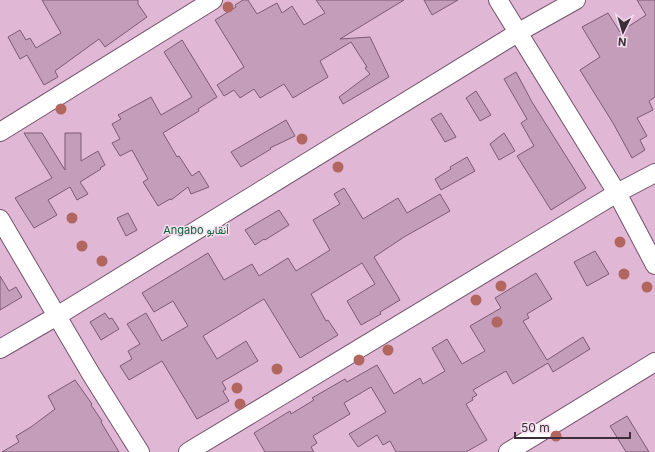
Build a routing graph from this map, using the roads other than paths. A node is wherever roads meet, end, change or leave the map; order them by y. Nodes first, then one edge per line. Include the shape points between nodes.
1 (213, 0) edge
2 (498, 0) edge
3 (576, 0) edge
4 (519, 32) junction
5 (0, 132) edge
6 (655, 173) edge
7 (617, 193) junction
8 (0, 219) edge
9 (655, 265) edge
10 (57, 316) junction
11 (0, 349) edge
12 (655, 362) edge
13 (140, 452) edge
14 (188, 452) edge
15 (508, 452) edge

1 - 5 street
2 - 4 street
3 - 4 street
4 - 7 street
4 - 10 street
6 - 7 street
7 - 9 street
7 - 14 street
8 - 10 street
10 - 11 street
10 - 13 street
12 - 15 street

